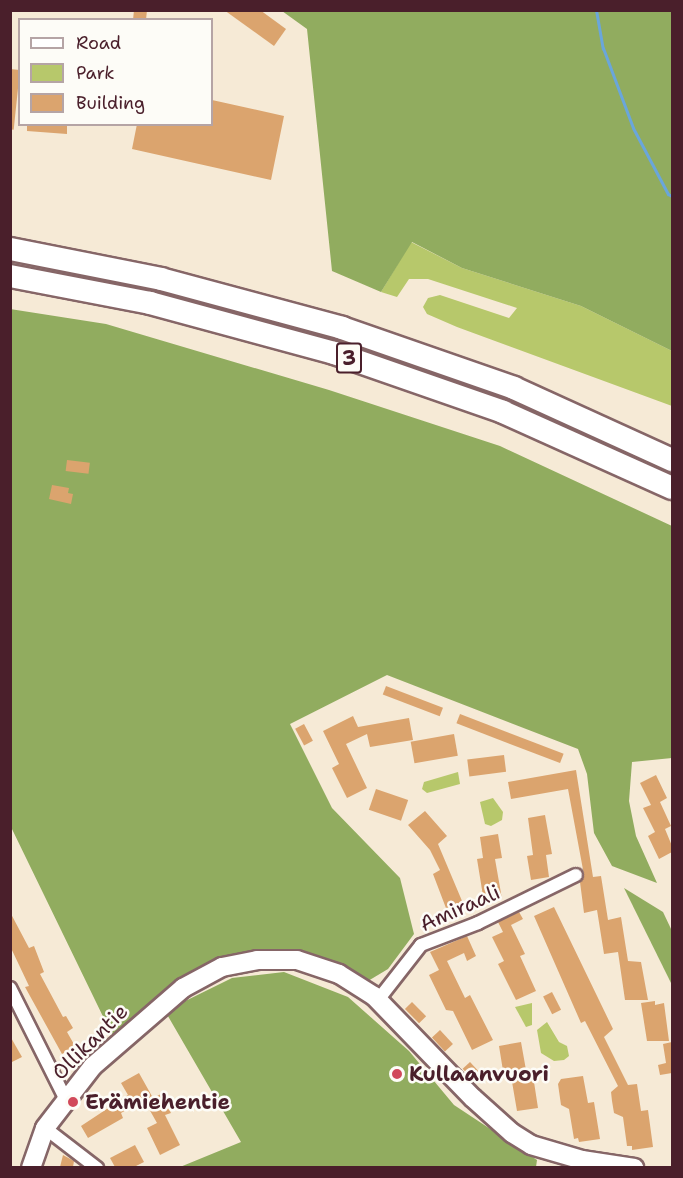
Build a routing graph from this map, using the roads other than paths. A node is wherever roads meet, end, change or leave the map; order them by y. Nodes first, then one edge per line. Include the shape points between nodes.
1 (10, 249) edge
2 (10, 276) edge
3 (672, 459) edge
4 (672, 488) edge
5 (576, 875) dead end
6 (10, 988) edge
7 (378, 1000) junction
8 (66, 1098) junction
9 (45, 1128) junction
10 (31, 1167) edge
11 (97, 1167) edge
12 (634, 1167) edge

1 - 3 highway, 3 via 161,279 342,328 514,388
2 - 4 highway, 3 via 150,303 334,353 503,412
5 - 7 street, Amiraali via 478,923 420,945
6 - 8 street
7 - 8 street, Ollikantie via 339,974 297,960 257,960 222,967 183,987 93,1066
7 - 12 street, Ollikantie via 512,1133 556,1154
8 - 9 street, Ollikantie
9 - 10 street, Ollikantie
9 - 11 street

